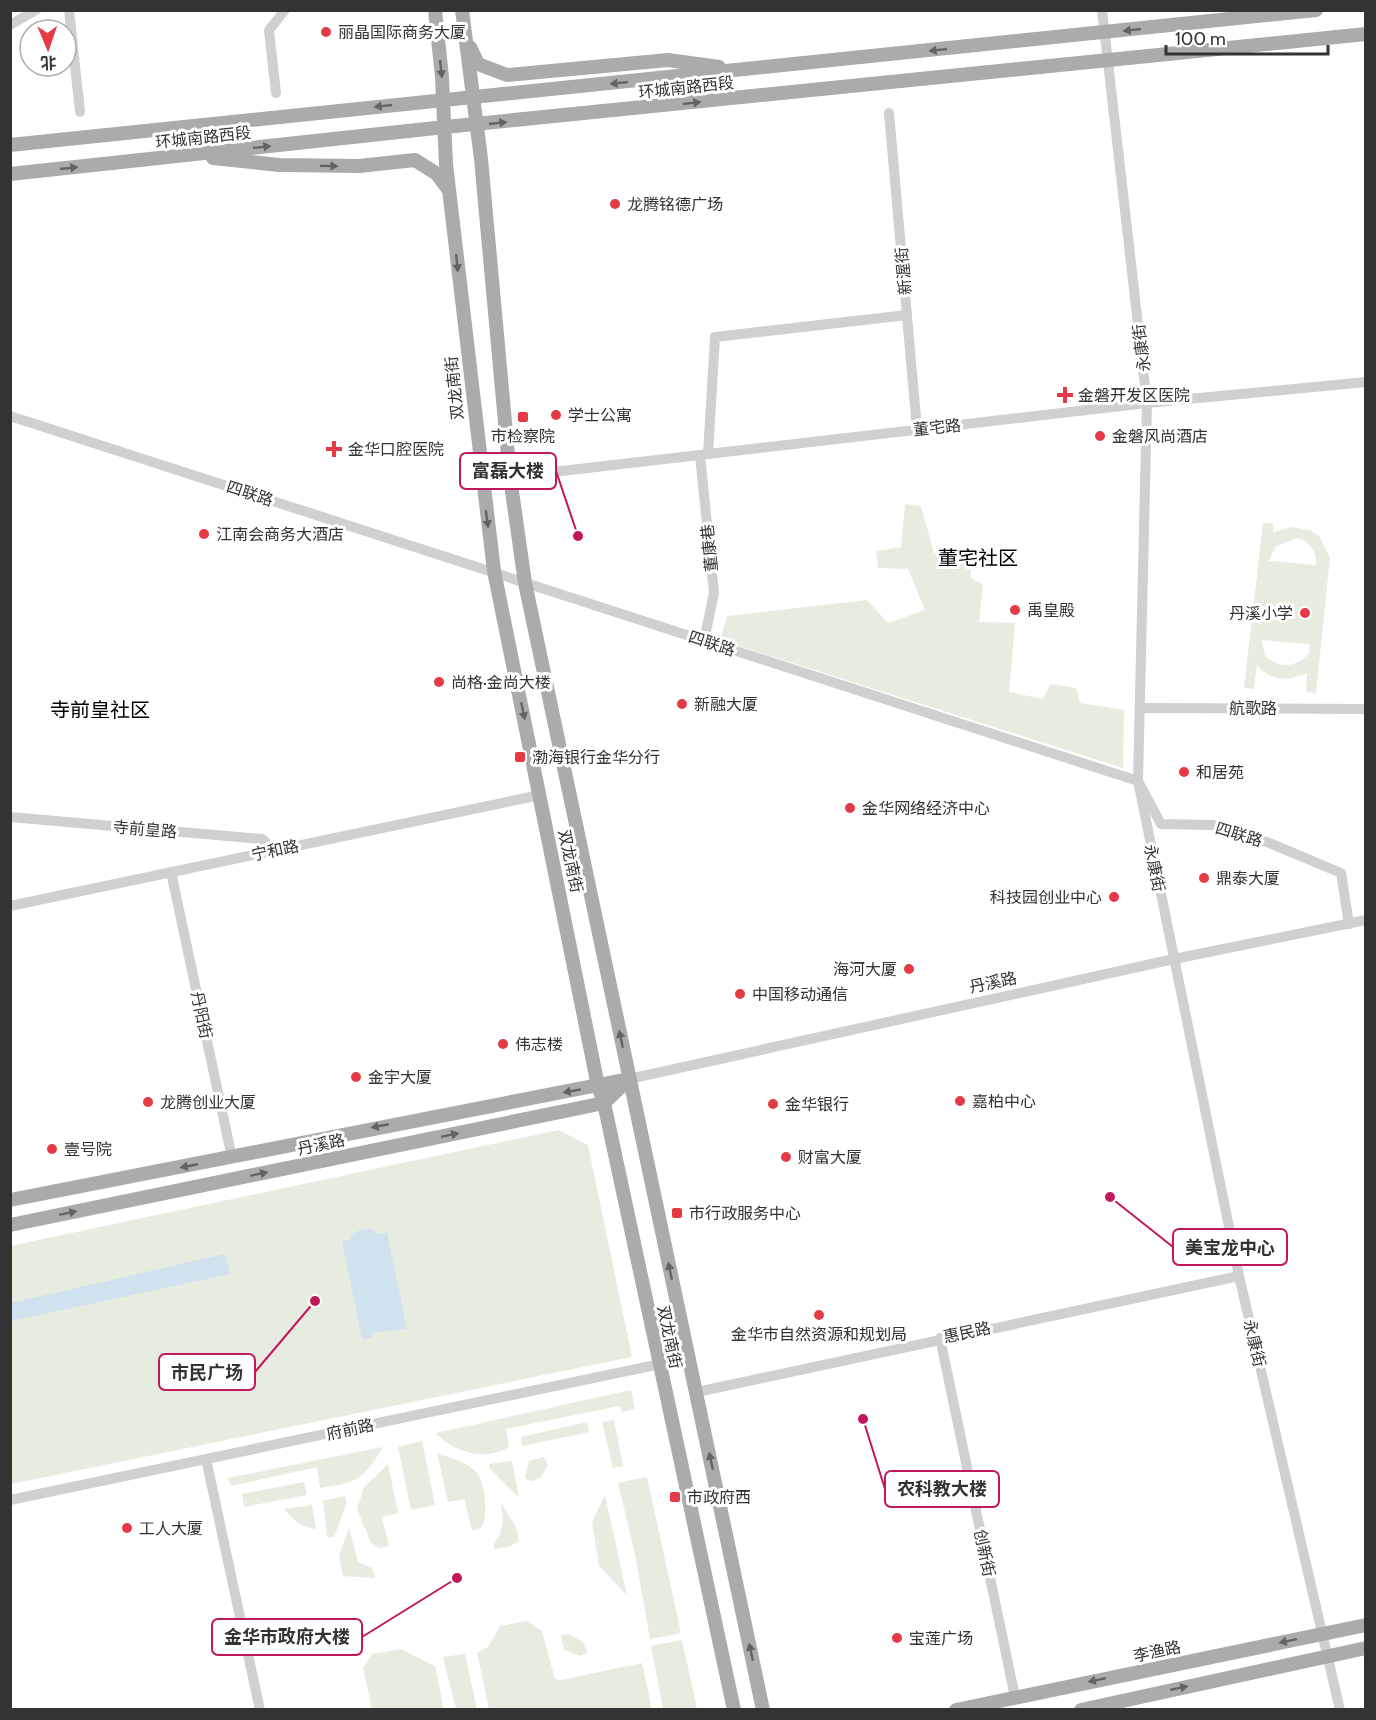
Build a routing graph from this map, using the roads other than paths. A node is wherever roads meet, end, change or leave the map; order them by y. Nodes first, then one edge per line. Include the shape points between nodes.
1 (36, 10) edge
2 (285, 10) edge
3 (435, 10) edge
4 (462, 10) edge
5 (1102, 10) edge
6 (1316, 10) edge
7 (70, 11) edge
8 (10, 25) edge
9 (1104, 33) junction
10 (1365, 34) edge
11 (466, 38) junction
12 (1107, 61) junction
13 (739, 70) junction
14 (276, 93) dead end
15 (472, 98) junction
16 (444, 100) junction
17 (80, 112) dead end
18 (889, 113) dead end
19 (476, 126) junction
20 (445, 127) junction
21 (10, 145) edge
22 (187, 155) junction
23 (10, 174) edge
24 (449, 191) junction
25 (907, 315) junction
26 (1365, 382) edge
27 (1148, 403) junction
28 (10, 416) edge
29 (917, 429) junction
30 (704, 455) junction
31 (510, 477) junction
32 (494, 571) junction
33 (525, 583) junction
34 (704, 641) junction
35 (1140, 708) junction
36 (1365, 709) edge
37 (1138, 781) junction
38 (540, 795) junction
39 (10, 817) edge
40 (275, 850) junction
41 (171, 872) junction
42 (10, 906) edge
43 (1365, 920) edge
44 (1349, 924) junction
45 (1174, 959) junction
46 (629, 1078) junction
47 (598, 1086) junction
48 (604, 1103) junction
49 (232, 1158) junction
50 (10, 1200) edge
51 (10, 1225) edge
52 (1239, 1276) junction
53 (940, 1338) junction
54 (689, 1358) junction
55 (659, 1365) junction
56 (697, 1392) junction
57 (206, 1459) junction
58 (10, 1500) edge
59 (1365, 1625) edge
60 (1323, 1634) junction
61 (1365, 1648) edge
62 (1329, 1656) junction
63 (1015, 1697) junction
64 (260, 1710) edge
65 (734, 1710) edge
66 (763, 1710) edge
67 (956, 1710) edge
68 (1081, 1710) edge
69 (1340, 1710) edge

1 - 8 street
2 - 14 street via 269,30
3 -> 16 main road, 双龙南街
4 - 11 main road, 双龙南街
5 - 9 street, 永康街
6 -> 9 main road, 环城南路西段
7 - 17 street
9 - 12 street, 永康街
9 -> 13 main road, 环城南路西段
10 - 12 main road, 环城南路西段
11 - 13 main road via 478,64 507,75 668,60
11 - 15 main road, 双龙南街
19 -> 12 main road, 环城南路西段
12 - 27 street, 永康街
13 -> 15 main road, 环城南路西段
15 - 16 main road, 环城南路西段
15 - 19 main road, 双龙南街
16 - 20 main road, 双龙南街
16 -> 21 main road, 环城南路西段
18 - 25 street, 新渥街
19 - 20 main road, 环城南路西段
19 - 31 main road, 双龙南街
22 -> 20 main road, 环城南路西段
20 - 24 main road, 双龙南街
23 -> 22 main road, 环城南路西段
22 -> 24 main road via 279,165 359,166 415,160 437,174
24 -> 32 main road, 双龙南街
25 - 29 street, 新渥街
25 - 30 street, 董康巷 via 715,337
26 - 27 street, 董宅路
27 - 29 street, 董宅路
27 - 35 street, 永康街
28 - 32 street, 四联路
29 - 30 street, 董宅路
30 - 31 street, 董宅路
30 - 34 street, 董康巷 via 714,593
31 - 33 main road, 双龙南街
32 - 33 street, 四联路
32 -> 38 main road, 双龙南街
33 - 34 street, 四联路
46 -> 33 main road, 双龙南街
34 - 37 street, 四联路
35 - 36 street, 航歌路
35 - 37 street, 永康街
37 - 44 street, 四联路 via 1161,825 1213,825 1267,842 1341,873
37 - 45 street, 永康街
38 - 40 street, 宁和路
38 - 47 main road, 双龙南街
39 - 40 street, 寺前皇路 via 262,839
40 - 41 street, 宁和路
41 - 42 street, 宁和路
41 - 49 street, 丹阳街
43 - 44 street, 丹溪路
44 - 45 street, 丹溪路
45 - 46 street, 丹溪路
45 - 52 street, 永康街
46 - 47 main road, 丹溪路
46 - 48 main road
54 -> 46 main road, 双龙南街
47 - 48 main road, 双龙南街
47 -> 49 main road, 丹溪路
51 -> 48 main road, 丹溪路
48 - 55 main road, 双龙南街
49 -> 50 main road, 丹溪路
52 - 53 street, 惠民路
52 - 60 street, 永康街
53 - 56 street, 惠民路
53 - 63 street, 创新街
54 - 55 street, 府前路
54 - 56 main road, 双龙南街
55 - 57 street, 府前路
55 - 65 main road, 双龙南街
66 -> 56 main road, 双龙南街
57 - 58 street, 府前路
57 - 64 street
59 - 60 main road, 李渔路
60 - 62 street, 永康街
60 -> 63 main road, 李渔路
61 - 62 main road
68 -> 62 main road
62 - 69 street, 永康街
63 - 67 main road, 李渔路

